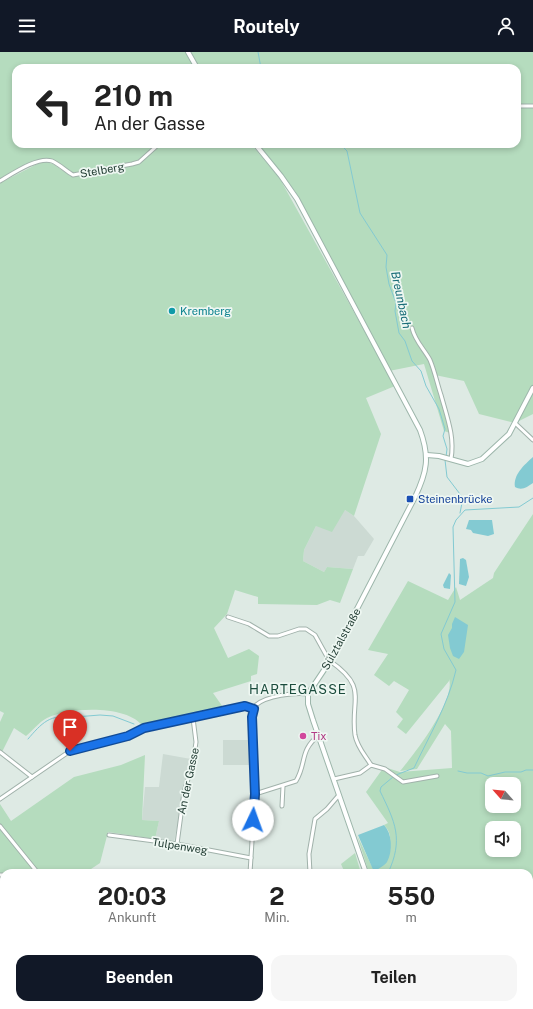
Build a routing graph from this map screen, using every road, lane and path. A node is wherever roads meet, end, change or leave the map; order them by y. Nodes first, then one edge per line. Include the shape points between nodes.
1 (188, 52) edge
2 (195, 64) edge
3 (521, 106) edge
4 (533, 106) edge
5 (154, 148) edge
6 (258, 148) edge
7 (0, 181) edge
8 (412, 328) dead end
9 (533, 388) edge
10 (515, 423) junction
11 (533, 440) edge
12 (427, 455) junction
13 (450, 459) junction
14 (228, 618) dead end
15 (330, 662) junction
16 (308, 694) junction
17 (254, 709) junction
18 (193, 718) junction
19 (319, 735) junction
20 (0, 752) edge
21 (371, 765) junction
22 (437, 776) dead end
23 (32, 777) junction
24 (334, 779) junction
25 (283, 786) junction
26 (255, 794) junction
27 (339, 796) junction
28 (0, 799) edge
29 (282, 806) dead end
30 (0, 826) edge
31 (109, 835) dead end
32 (177, 844) junction
33 (251, 858) junction
34 (35, 869) edge
35 (250, 869) edge
36 (310, 869) edge
37 (365, 869) edge

1 - 2 main road
3 - 4 street
5 - 7 street, Stelberg via 139,162 73,174 53,161 44,160 30,164
6 - 12 main road via 297,199 420,430
8 - 13 street via 413,335 435,371 451,429 453,451
9 - 10 main road
10 - 11 street
10 - 13 main road via 500,444 482,459 468,464
12 - 13 main road
12 - 15 main road, Sülztalstraße via 422,482 415,497
14 - 15 street via 249,624 269,636 306,629 315,635
15 - 16 main road, Sülztalstraße
15 - 21 street via 344,671 353,685 356,695 356,735 361,750
16 - 17 street via 288,693 260,703
16 - 19 main road via 308,704
17 - 18 street via 245,706
17 - 26 street via 252,717
18 - 23 street via 144,728 128,736 70,751
18 - 32 street, An der Gasse via 196,742 184,792
19 - 24 main road
19 - 25 street via 305,750 296,781
20 - 23 street
21 - 22 street via 403,782
21 - 24 street via 360,773
23 - 28 street
24 - 27 main road
25 - 26 street
25 - 29 street
26 - 33 street
27 - 36 street via 315,819 309,854
27 - 37 main road
30 - 34 street
31 - 32 street, Tulpenweg
32 - 33 street, Tulpenweg
33 - 35 street

